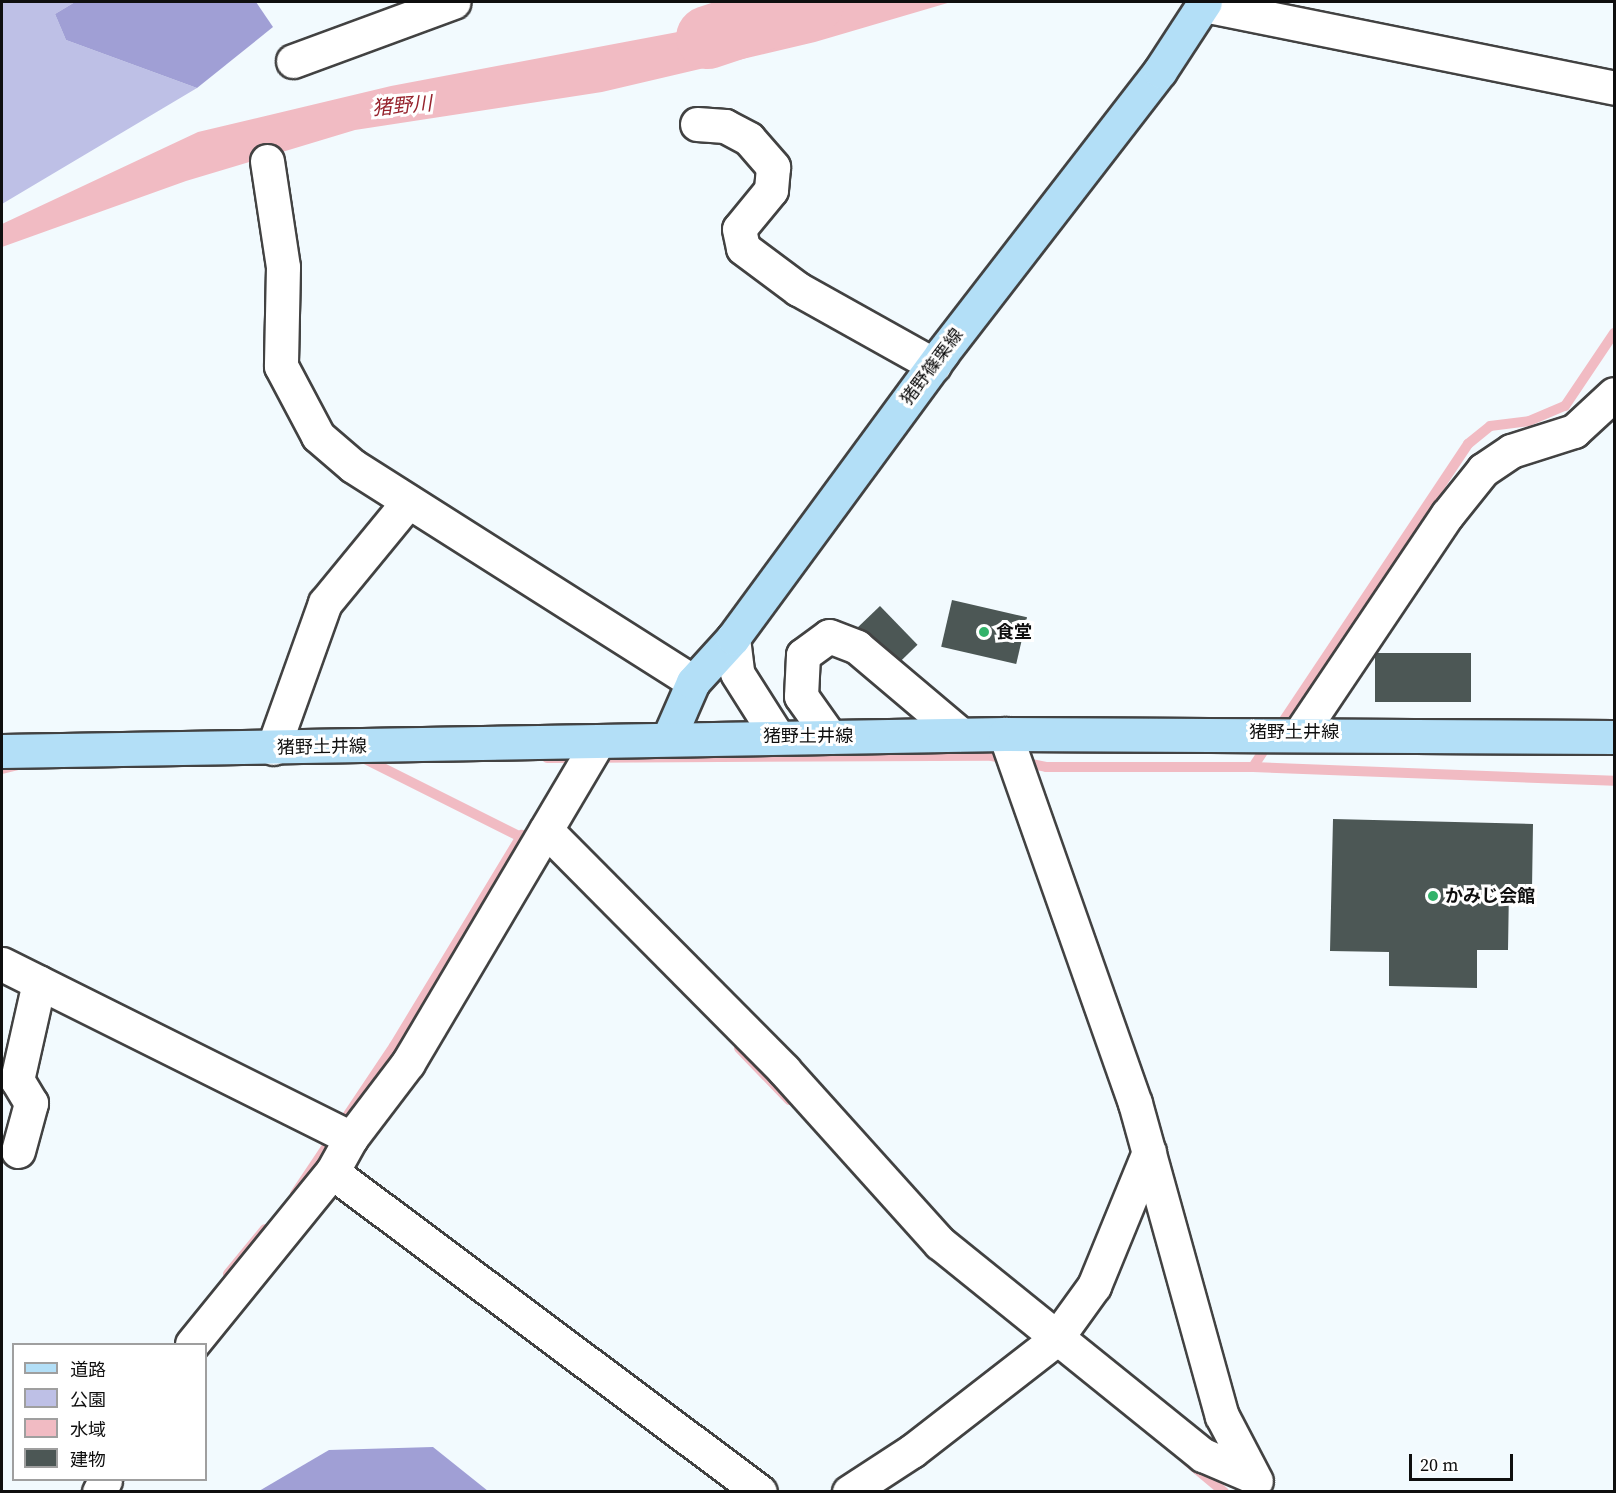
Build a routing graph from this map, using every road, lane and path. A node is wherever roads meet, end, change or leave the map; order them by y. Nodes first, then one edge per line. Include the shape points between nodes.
1 (453, 2) edge
2 (1205, 3) edge
3 (293, 61) dead end
4 (1614, 88) edge
5 (697, 124) dead end
6 (267, 161) dead end
7 (933, 365) junction
8 (1614, 394) edge
9 (408, 502) junction
10 (733, 638) junction
11 (693, 682) junction
12 (1301, 732) junction
13 (960, 734) junction
14 (1005, 734) junction
15 (777, 736) junction
16 (1614, 736) edge
17 (669, 737) junction
18 (830, 737) junction
19 (597, 743) junction
20 (273, 748) junction
21 (2, 751) edge
22 (546, 830) junction
23 (2, 964) edge
24 (39, 982) junction
25 (351, 1138) junction
26 (18, 1151) dead end
27 (1149, 1152) junction
28 (332, 1172) junction
29 (1055, 1340) junction
30 (193, 1343) edge
31 (1258, 1483) edge
32 (760, 1491) edge
33 (849, 1491) edge

1 - 3 street
2 - 4 street
2 - 7 main road, 猪野篠栗線 via 1160,71
5 - 7 street via 725,126 749,140 773,167 771,190 739,229 743,248 798,290
6 - 9 street via 283,267 281,366 318,436
7 - 10 main road, 猪野篠栗線
8 - 12 street via 1574,431 1511,451 1483,470 1447,515
9 - 11 street
9 - 20 street via 325,603
10 - 11 main road, 猪野篠栗線
10 - 15 street via 737,673
11 - 17 main road, 猪野篠栗線
12 - 14 main road, 猪野土井線
12 - 16 main road, 猪野土井線
13 - 14 main road, 猪野土井線
13 - 18 main road, 猪野土井線
13 - 18 street via 857,647 830,636 803,655 801,696
14 - 27 street
15 - 17 main road, 猪野土井線
15 - 18 main road, 猪野土井線
17 - 19 main road, 猪野土井線
19 - 20 main road, 猪野土井線
19 - 22 street
20 - 21 main road, 猪野土井線
22 - 25 street via 408,1063
22 - 29 street via 784,1070 940,1243
23 - 24 street
24 - 25 street
24 - 26 street via 17,1080 31,1103
25 - 28 street
27 - 29 street via 1094,1286
27 - 31 street via 1222,1416
28 - 30 street
28 - 32 street
29 - 31 street via 1203,1455
29 - 33 street via 912,1451

